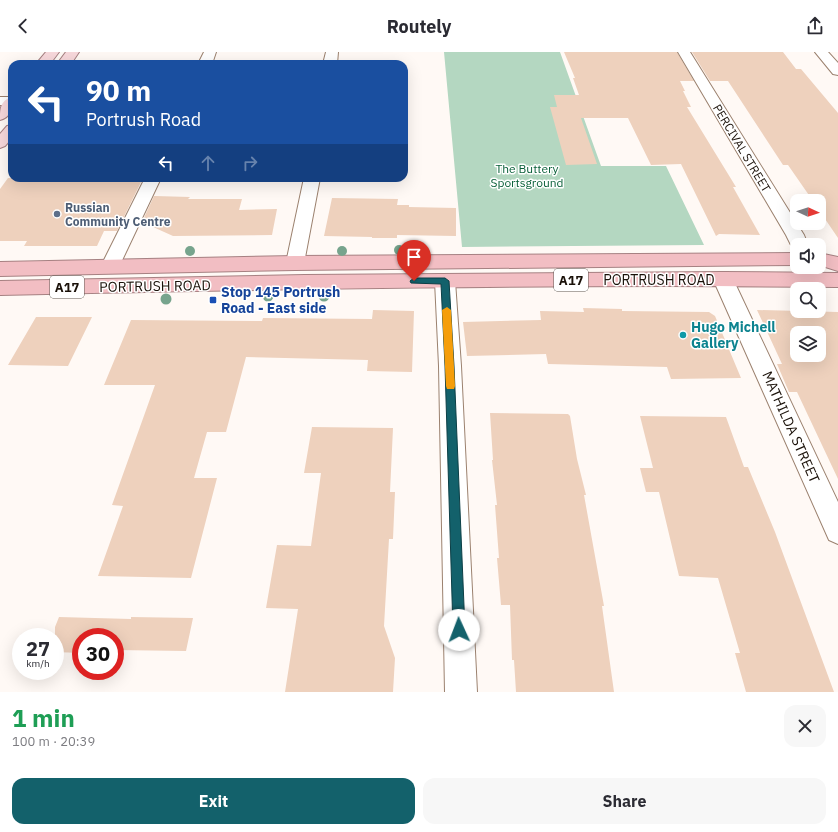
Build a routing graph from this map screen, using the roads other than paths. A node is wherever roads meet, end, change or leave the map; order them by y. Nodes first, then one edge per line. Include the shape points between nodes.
1 (53, 52) edge
2 (684, 52) edge
3 (821, 52) edge
4 (46, 60) edge
5 (838, 70) edge
6 (8, 106) edge
7 (0, 116) edge
8 (151, 182) edge
9 (311, 182) edge
10 (796, 238) edge
11 (790, 259) edge
12 (826, 259) edge
13 (838, 259) edge
14 (826, 261) edge
15 (295, 263) junction
16 (838, 264) edge
17 (110, 266) junction
18 (0, 269) edge
19 (723, 279) junction
20 (838, 280) edge
21 (445, 281) junction
22 (0, 288) edge
23 (838, 531) edge
24 (461, 692) edge

1 - 4 main road
2 - 10 street, PERCIVAL STREET
3 - 5 street
6 - 7 main road
8 - 17 street
9 - 15 street
11 - 15 highway, PORTRUSH ROAD / A17
12 - 13 highway
14 - 16 highway
15 - 17 highway, PORTRUSH ROAD / A17
17 - 18 highway, PORTRUSH ROAD / A17
19 - 20 highway, PORTRUSH ROAD / A17
19 - 21 highway, PORTRUSH ROAD / A17
19 - 23 street, MATHILDA STREET
21 - 22 highway, PORTRUSH ROAD / A17
21 - 24 street

